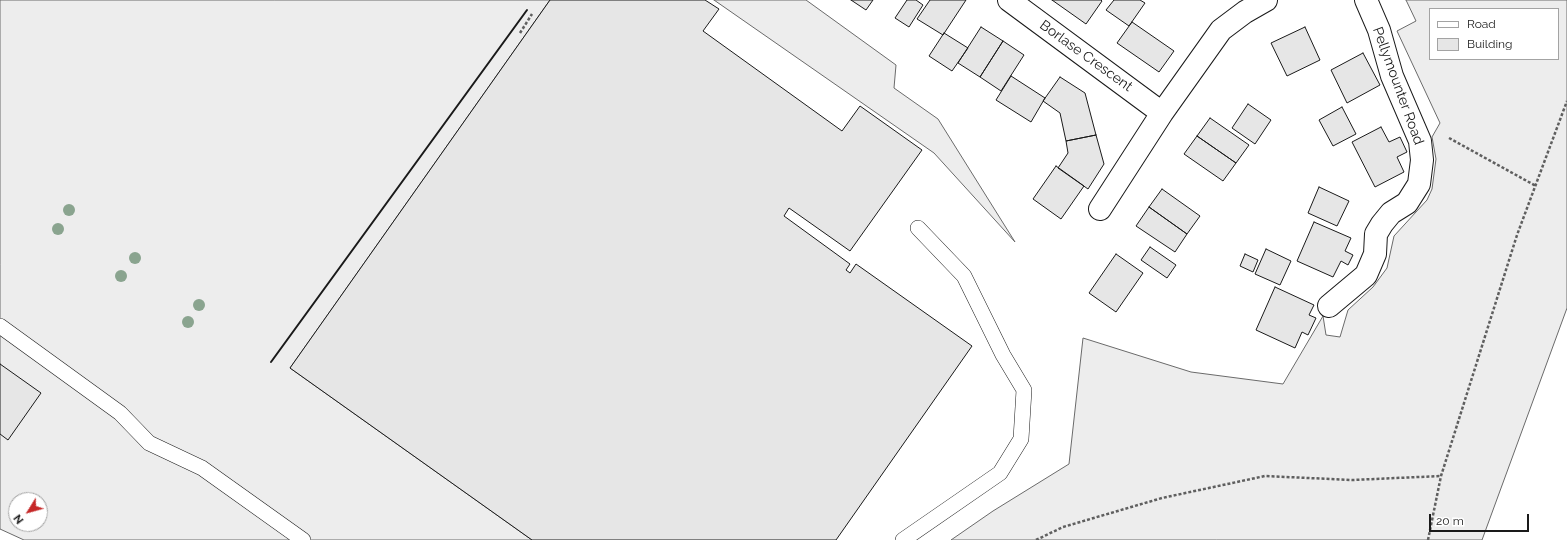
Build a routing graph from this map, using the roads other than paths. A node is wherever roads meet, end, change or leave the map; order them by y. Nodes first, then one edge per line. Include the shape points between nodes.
1 (1009, 0) edge
2 (1266, 0) edge
3 (1366, 0) edge
4 (1162, 113) junction
5 (1100, 209) dead end
6 (918, 228) dead end
7 (1330, 306) dead end
8 (0, 326) edge
9 (303, 540) edge
10 (903, 540) edge

1 - 4 street, Borlase Crescent
2 - 4 street via 1221,30
3 - 7 street, Pellymounter Road via 1379,30 1392,76 1420,141 1422,166 1419,184 1407,203 1391,213 1376,234 1375,254 1366,275
4 - 5 street
6 - 10 lane via 964,276 1003,355 1024,390 1021,439 1000,473
8 - 9 lane via 120,412 149,443 202,468

